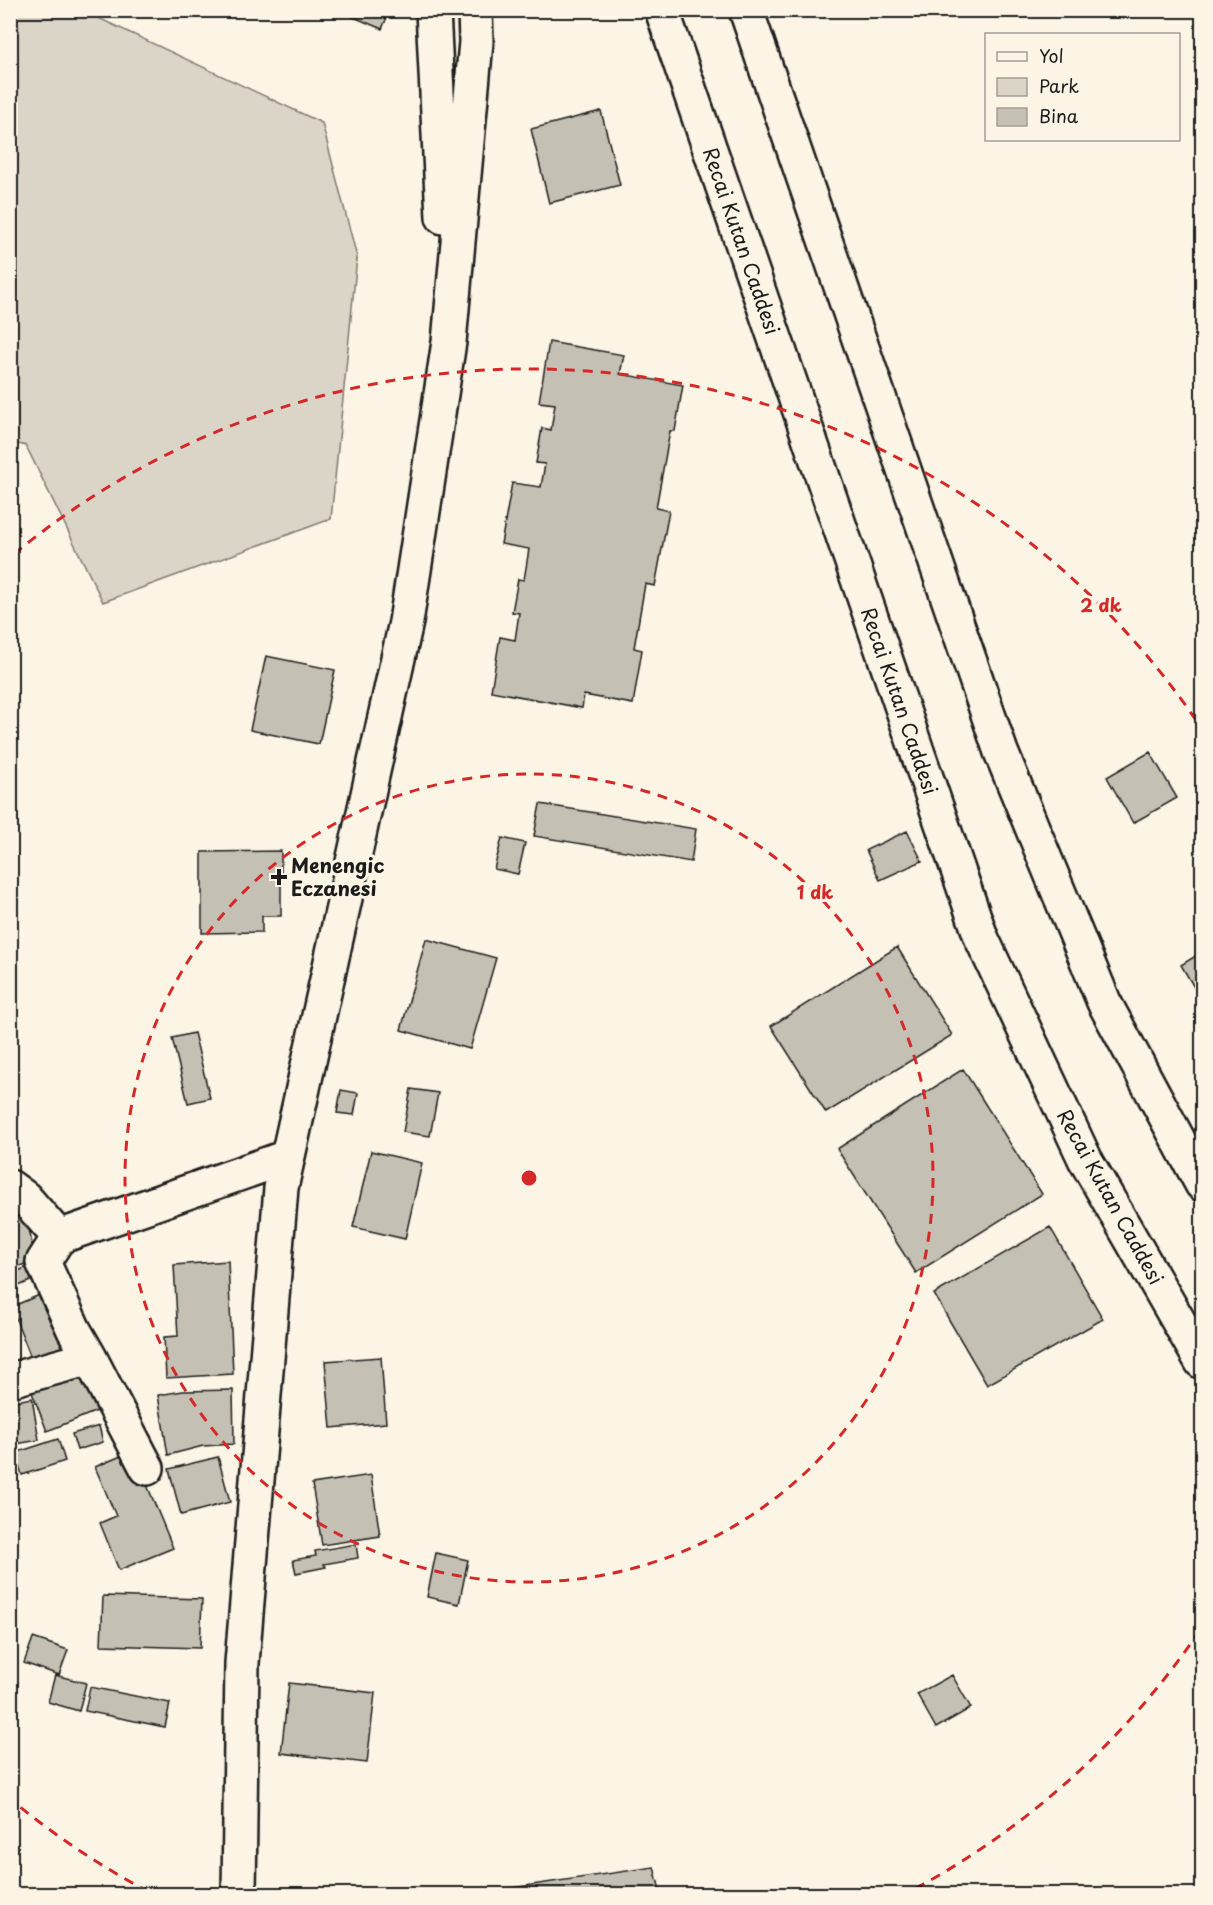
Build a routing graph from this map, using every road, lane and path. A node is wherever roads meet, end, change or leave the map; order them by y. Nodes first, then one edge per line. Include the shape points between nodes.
1 (433, 10) edge
2 (475, 10) edge
3 (662, 10) edge
4 (746, 10) edge
5 (449, 342) junction
6 (287, 1157) junction
7 (1203, 1184) edge
8 (10, 1187) edge
9 (59, 1237) junction
10 (90, 1358) junction
11 (1203, 1362) edge
12 (10, 1380) edge
13 (147, 1468) dead end
14 (238, 1894) edge

1 - 5 street
2 - 5 street via 476,42
3 - 11 street, Recai Kutan Caddesi via 981,937 1085,1160
4 - 7 street via 1001,752 1104,1002
5 - 6 street via 406,622
6 - 9 street
6 - 14 street via 280,1188 242,1664
8 - 9 street
9 - 10 street via 43,1262
10 - 12 street
10 - 13 street

